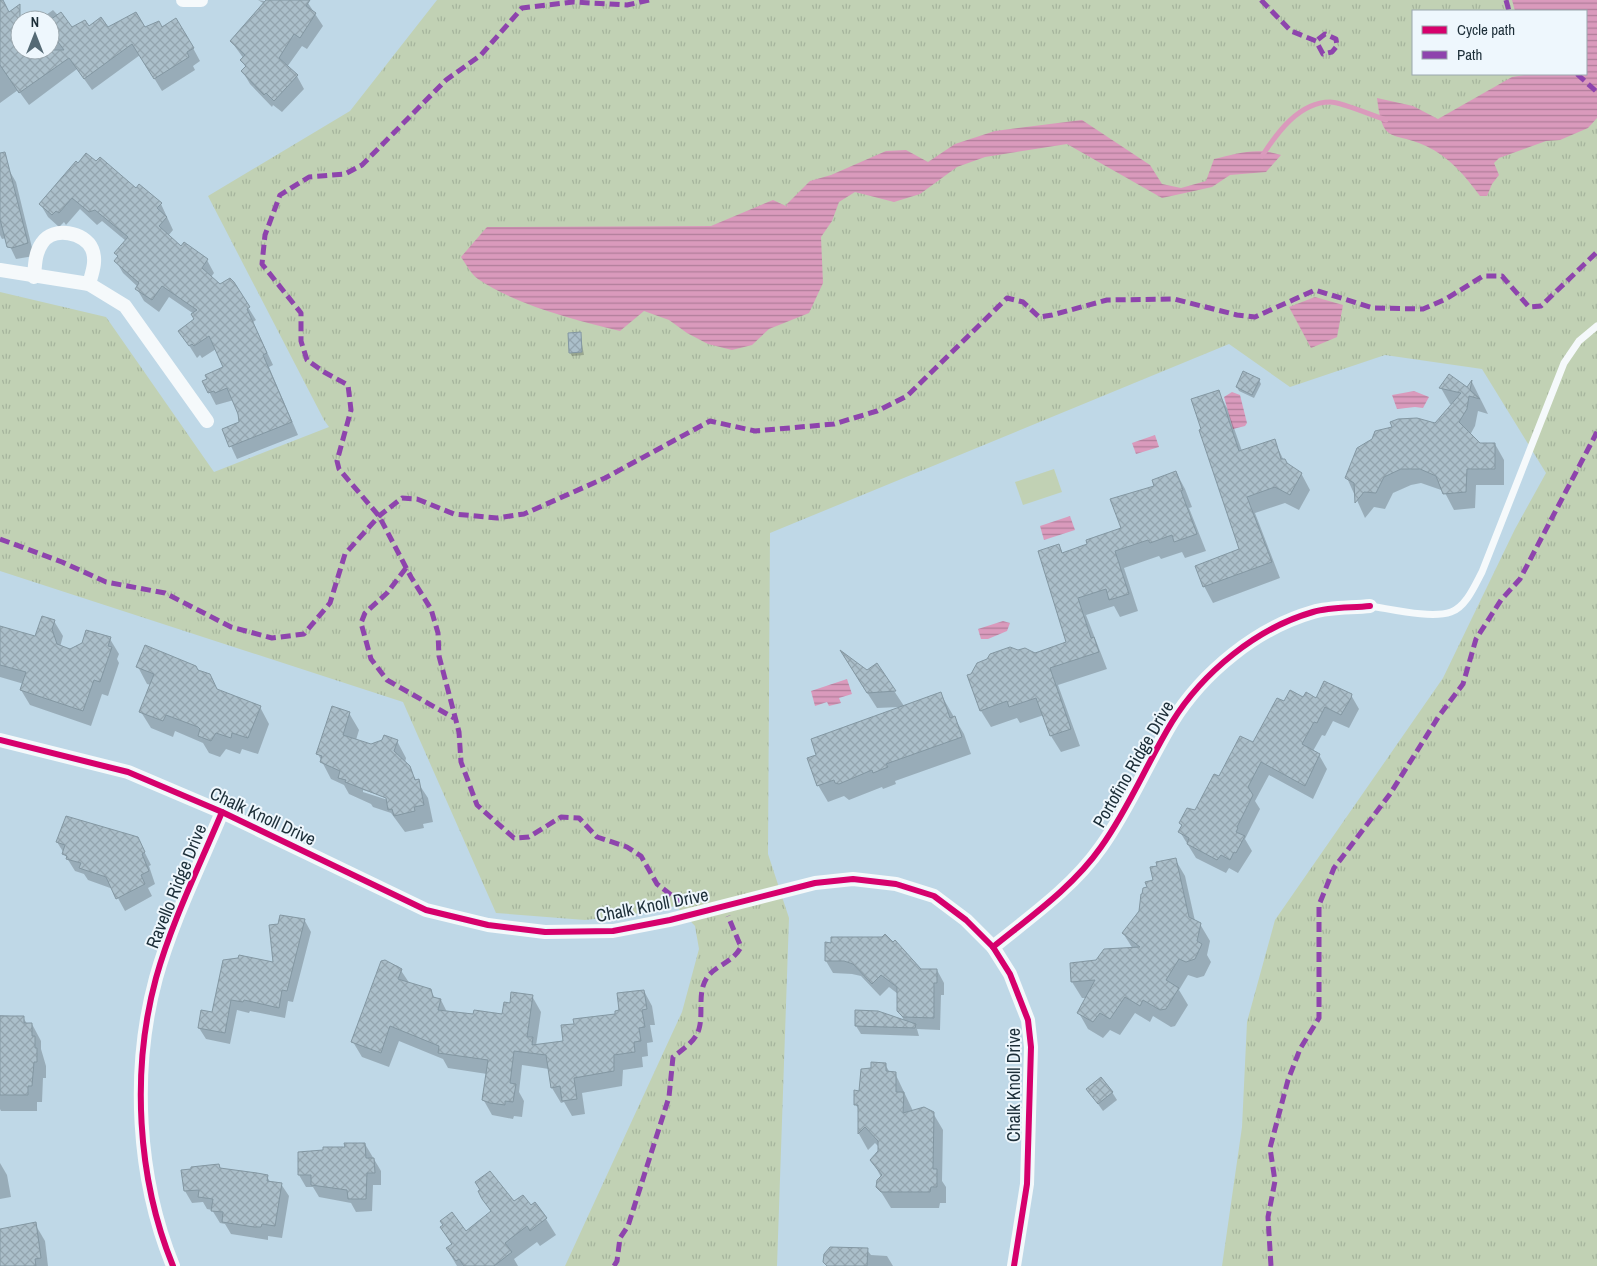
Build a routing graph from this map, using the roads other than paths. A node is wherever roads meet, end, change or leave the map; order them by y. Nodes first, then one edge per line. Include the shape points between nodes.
1 (183, 0) edge
2 (201, 0) edge
3 (0, 270) edge
4 (34, 277) junction
5 (89, 284) junction
6 (1597, 326) edge
7 (207, 421) dead end
8 (1370, 606) joint
9 (0, 740) edge
10 (222, 812) junction
11 (993, 947) junction
12 (173, 1266) edge
13 (1014, 1266) edge

1 - 2 street
3 - 4 street
4 - 5 street
4 - 5 street via 36,256 43,240 56,234 72,233 86,239 92,250 95,262
5 - 7 street via 125,306
6 - 8 lane via 1579,341 1564,363 1482,572 1465,601 1452,612 1422,614
8 - 11 street, Portofino Ridge Drive via 1314,612 1290,621 1256,638 1214,672 1172,722 1121,818 1100,849 1053,898
9 - 10 street, Chalk Knoll Drive via 128,772
10 - 11 street, Chalk Knoll Drive via 426,910 495,926 545,932 613,931 815,883 861,880 896,884 934,896 966,920
10 - 12 street, Ravello Ridge Drive via 170,934 147,1024 142,1080 144,1156 154,1206
11 - 13 street, Chalk Knoll Drive via 1020,998 1028,1020 1031,1047 1027,1184

